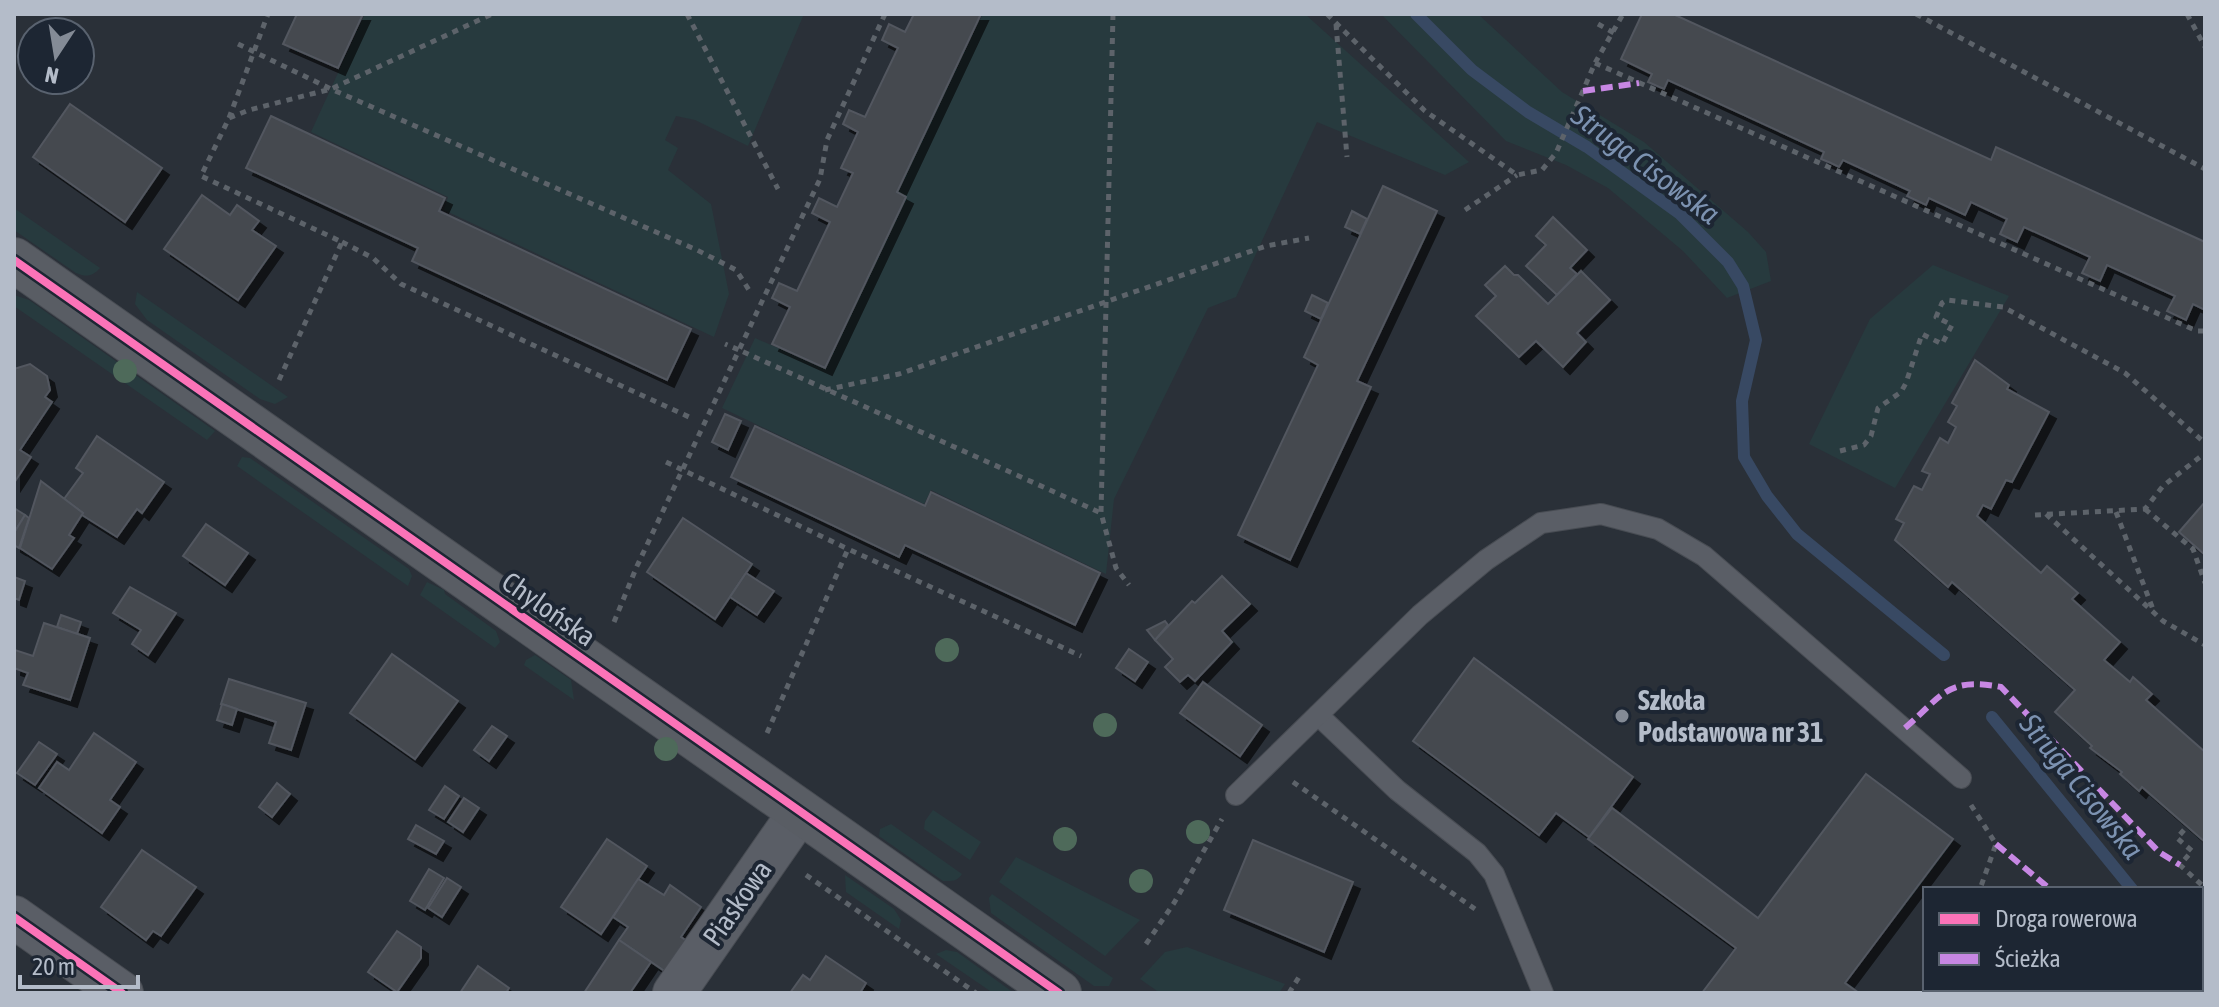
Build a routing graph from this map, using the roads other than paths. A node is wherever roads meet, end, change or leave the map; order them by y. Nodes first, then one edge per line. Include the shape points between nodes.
1 (14, 260) edge
2 (1318, 715) junction
3 (1961, 778) road end
4 (1234, 804) road end
5 (799, 813) junction
6 (14, 917) edge
7 (122, 993) edge
8 (674, 993) edge
9 (1059, 993) edge
10 (1543, 993) edge

1 - 5 street, Chylońska
2 - 3 lane via 1420,615 1486,560 1541,523 1601,514 1658,529 1704,556
2 - 4 lane
2 - 10 lane via 1397,790 1477,853 1494,874
5 - 8 street, Piaskowa
5 - 9 street, Chylońska
6 - 7 street

